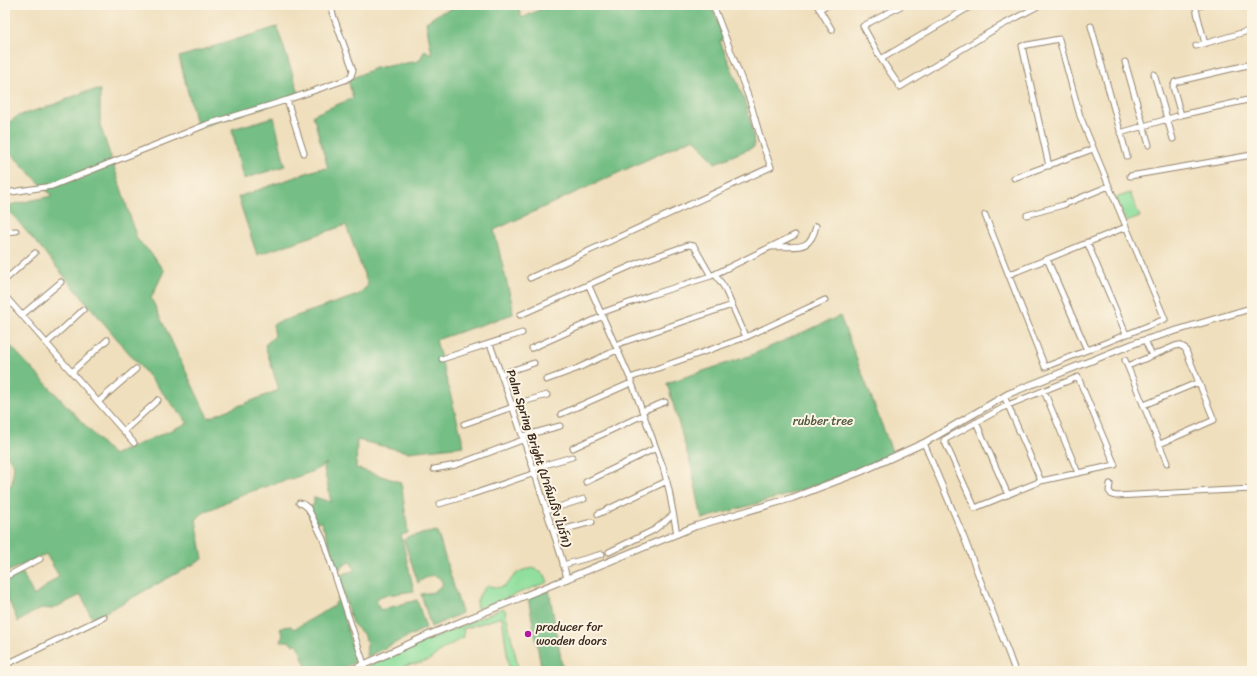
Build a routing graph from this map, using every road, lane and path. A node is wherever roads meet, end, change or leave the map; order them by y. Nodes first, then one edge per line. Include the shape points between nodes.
1 (334, 5) edge
2 (713, 5) edge
3 (828, 5) edge
4 (903, 5) edge
5 (973, 5) edge
6 (1040, 5) edge
7 (1203, 5) edge
8 (1195, 6) edge
9 (818, 7) edge
10 (1091, 26) dead end
11 (832, 30) dead end
12 (1252, 30) edge
13 (1205, 44) junction
14 (1196, 46) dead end
15 (881, 59) junction
16 (1125, 62) dead end
17 (1252, 64) edge
18 (1154, 74) dead end
19 (1252, 98) edge
20 (287, 100) junction
21 (1181, 115) junction
22 (1167, 119) junction
23 (1144, 126) junction
24 (1120, 133) junction
25 (1173, 139) dead end
26 (1149, 145) dead end
27 (1093, 149) junction
28 (304, 153) dead end
29 (1252, 155) edge
30 (1127, 156) dead end
31 (1049, 166) junction
32 (1130, 176) dead end
33 (1014, 178) dead end
34 (1108, 186) junction
35 (5, 193) edge
36 (1028, 215) dead end
37 (985, 216) dead end
38 (816, 226) dead end
39 (1126, 227) junction
40 (16, 231) dead end
41 (5, 232) edge
42 (795, 235) dead end
43 (1087, 242) junction
44 (768, 248) junction
45 (35, 253) dead end
46 (1047, 258) junction
47 (713, 275) junction
48 (1008, 275) junction
49 (530, 278) dead end
50 (5, 280) edge
51 (61, 282) dead end
52 (589, 286) junction
53 (5, 296) edge
54 (825, 300) dead end
55 (732, 305) junction
56 (1252, 308) edge
57 (83, 310) dead end
58 (22, 315) junction
59 (520, 315) dead end
60 (602, 315) junction
61 (522, 333) dead end
62 (1126, 334) junction
63 (746, 336) junction
64 (107, 340) dead end
65 (1145, 340) junction
66 (46, 343) junction
67 (490, 344) junction
68 (532, 348) dead end
69 (616, 348) junction
70 (1087, 350) junction
71 (1152, 356) junction
72 (442, 359) dead end
73 (1125, 360) dead end
74 (534, 363) dead end
75 (1128, 366) junction
76 (136, 369) dead end
77 (72, 372) junction
78 (501, 374) junction
79 (546, 380) dead end
80 (630, 381) junction
81 (1199, 382) junction
82 (1044, 391) junction
83 (547, 395) dead end
84 (1004, 396) junction
85 (158, 400) dead end
86 (98, 402) junction
87 (665, 402) dead end
88 (1008, 405) junction
89 (1144, 405) junction
90 (513, 406) junction
91 (643, 413) junction
92 (561, 414) dead end
93 (976, 422) junction
94 (464, 424) dead end
95 (560, 426) dead end
96 (124, 431) junction
97 (524, 438) junction
98 (134, 443) dead end
99 (924, 443) junction
100 (1160, 444) junction
101 (573, 448) dead end
102 (656, 448) junction
103 (572, 457) dead end
104 (1167, 463) dead end
105 (434, 469) dead end
106 (535, 470) junction
107 (1078, 473) junction
108 (667, 481) junction
109 (1041, 481) junction
110 (586, 482) dead end
111 (1110, 484) dead end
112 (1252, 489) edge
113 (1008, 495) junction
114 (584, 499) dead end
115 (299, 503) dead end
116 (439, 504) dead end
117 (546, 511) junction
118 (598, 514) dead end
119 (673, 515) junction
120 (592, 522) dead end
121 (554, 532) junction
122 (677, 534) junction
123 (609, 552) dead end
124 (602, 554) dead end
125 (40, 559) dead end
126 (563, 565) junction
127 (5, 577) edge
128 (567, 580) junction
129 (104, 617) dead end
130 (364, 664) junction
131 (5, 665) edge
132 (350, 671) edge
133 (1015, 671) edge

1 - 20 street via 332,12 353,70 351,76
2 - 49 street via 750,101 771,167
3 - 9 street
4 - 15 street via 863,26
5 - 15 street
6 - 15 street via 995,29 900,87
7 - 8 street
8 - 13 street
9 - 11 street
10 - 24 street
12 - 13 street
13 - 14 street
16 - 23 street
17 - 21 street via 1175,82 1173,87
18 - 22 street
19 - 21 street
20 - 28 street
20 - 35 street via 208,124 52,186
21 - 22 street
22 - 23 street
22 - 25 street
23 - 24 street
23 - 26 street
24 - 30 street
27 - 31 street
27 - 31 street via 1080,116 1059,39 1022,46
27 - 34 street
29 - 32 street
31 - 33 street
34 - 36 street via 1063,205
34 - 39 street
37 - 48 street
38 - 44 street via 814,236 807,244
39 - 43 street
39 - 62 street via 1165,319
40 - 41 street
42 - 44 street
43 - 46 street
43 - 62 street
44 - 47 street
45 - 50 street
46 - 48 street
46 - 70 street
47 - 52 street via 694,246 690,244 640,262
47 - 55 street via 724,287
47 - 60 street via 651,295
48 - 70 street via 1045,367
51 - 58 street
52 - 59 street
52 - 60 street
53 - 58 street
54 - 63 street
55 - 63 street
55 - 69 street
56 - 65 street
57 - 66 street
58 - 66 street
60 - 68 street
60 - 69 street
61 - 67 street
62 - 70 street
63 - 80 street
64 - 77 street
65 - 71 street
65 - 84 street
66 - 77 street
67 - 72 street
67 - 78 street, Palm Spring Bright (ปาล์มปริง ไบร์ท)
69 - 79 street via 576,369
69 - 80 street
71 - 75 street
71 - 81 street via 1175,346 1182,346
73 - 75 street
74 - 78 street
75 - 89 street
76 - 86 street
77 - 86 street
78 - 90 street, Palm Spring Bright (ปาล์มปริง ไบร์ท)
80 - 91 street
80 - 92 street
81 - 89 street
81 - 100 street via 1214,420
82 - 88 street
82 - 107 street
82 - 107 street via 1078,377 1115,465
83 - 90 street
84 - 88 street
84 - 99 street
85 - 96 street
86 - 96 street
87 - 91 street
88 - 93 street
88 - 109 street
89 - 100 street
90 - 94 street
90 - 97 street, Palm Spring Bright (ปาล์มปริง ไบร์ท)
91 - 101 street
91 - 102 street
93 - 113 street
93 - 113 street via 944,440 975,508
95 - 97 street
96 - 98 street
97 - 105 street via 456,464
97 - 106 street, Palm Spring Bright (ปาล์มปริง ไบร์ท)
99 - 122 street via 860,472 792,498
99 - 133 street via 961,530
100 - 104 street
102 - 108 street
102 - 110 street
103 - 106 street
106 - 116 street
106 - 117 street, Palm Spring Bright (ปาล์มปริง ไบร์ท)
107 - 109 street
108 - 118 street
108 - 119 street
109 - 113 street
111 - 112 street via 1109,491 1116,496
114 - 117 street
115 - 130 street via 308,508 323,538
117 - 121 street, Palm Spring Bright (ปาล์มปริง ไบร์ท)
119 - 122 street
119 - 123 street via 654,530
120 - 121 street
121 - 126 street, Palm Spring Bright (ปาล์มปริง ไบร์ท)
122 - 128 street
124 - 126 street
125 - 127 street
126 - 128 street, Palm Spring Bright (ปาล์มปริง ไบร์ท)
128 - 130 street via 505,603
129 - 131 street
130 - 132 street

